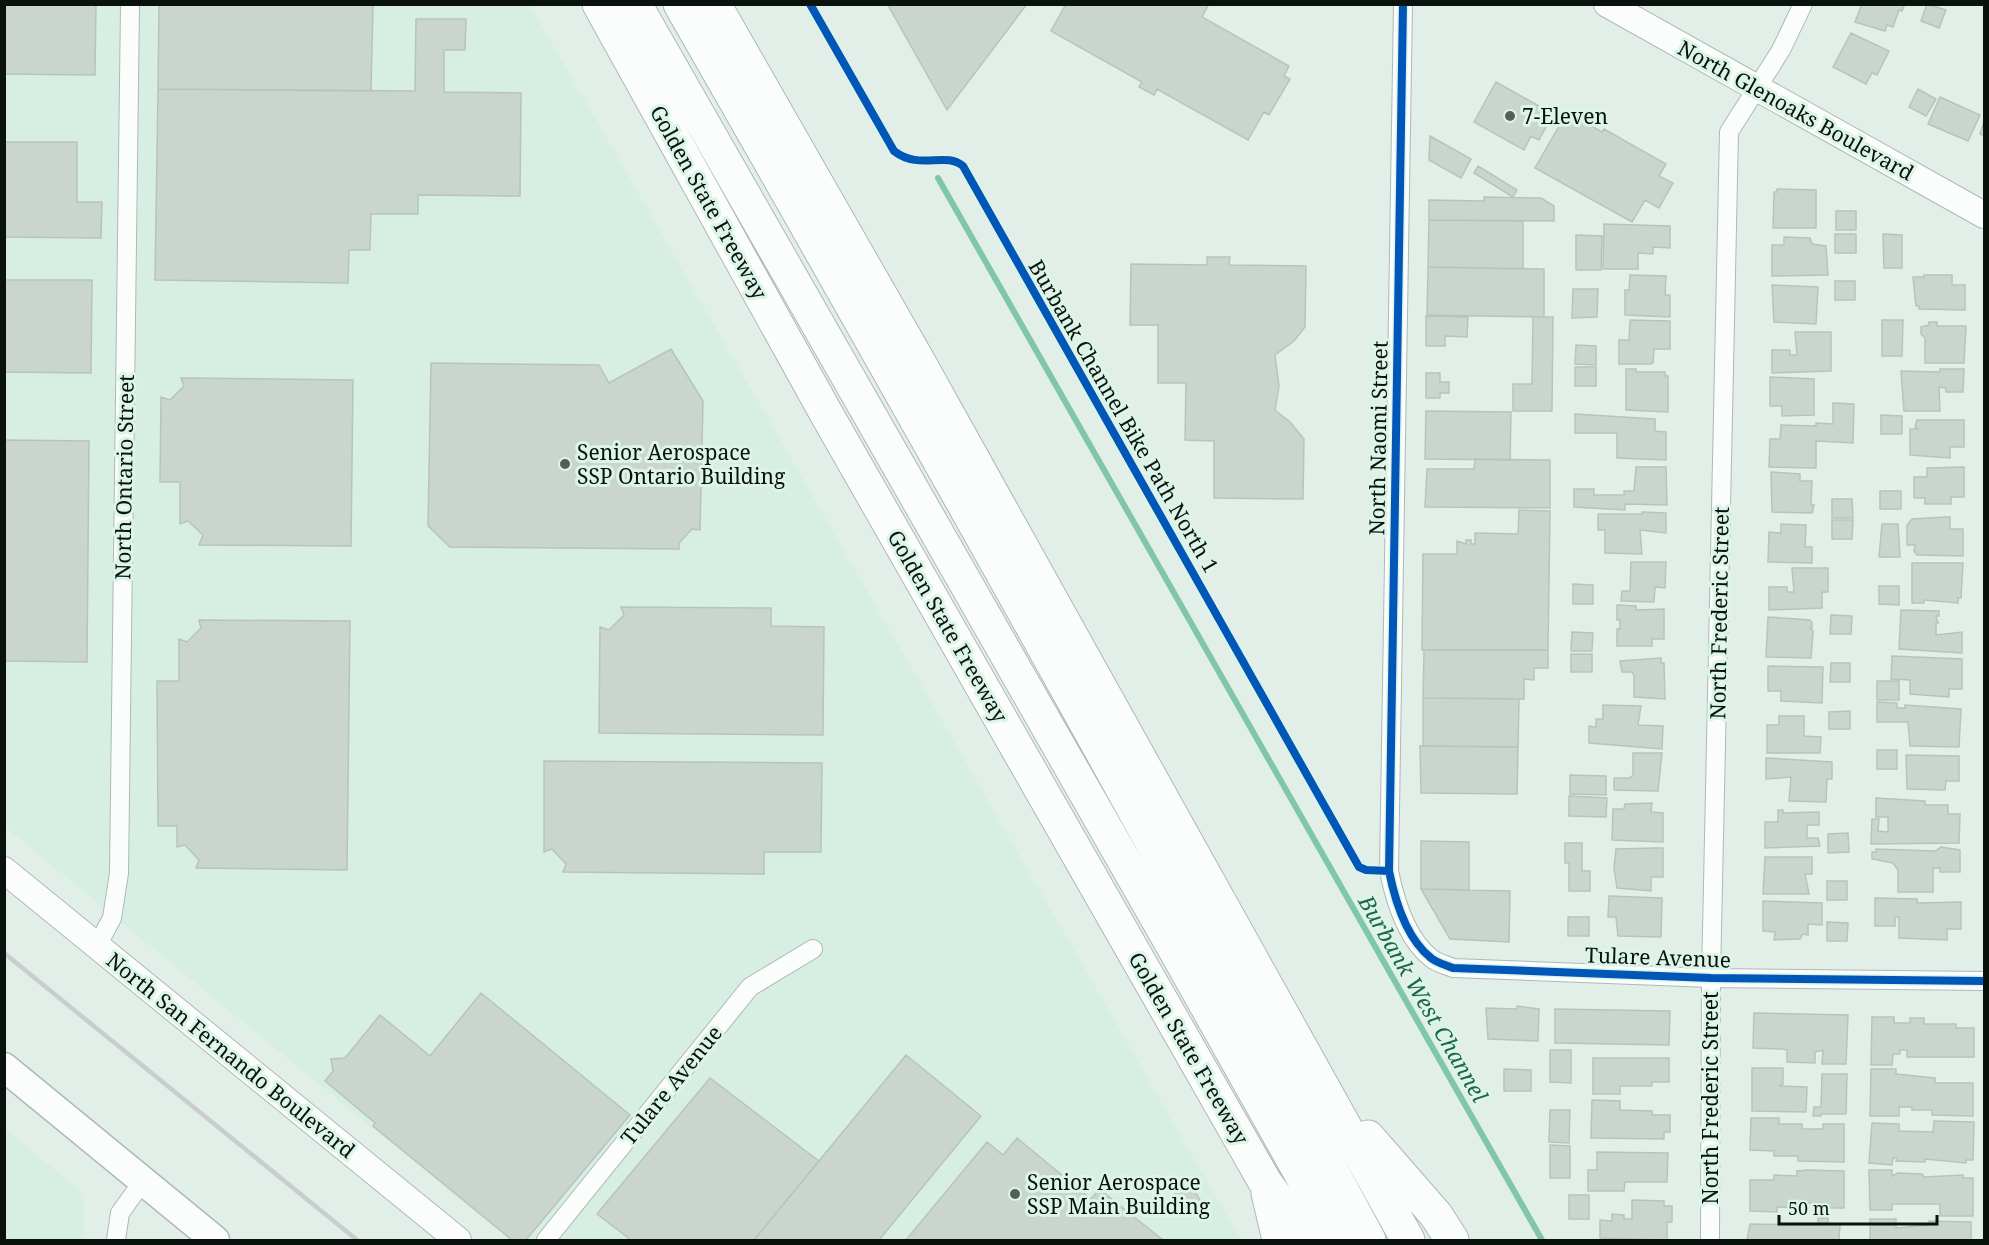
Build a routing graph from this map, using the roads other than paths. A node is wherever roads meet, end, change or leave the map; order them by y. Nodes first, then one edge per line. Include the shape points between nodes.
1 (130, 4) edge
2 (599, 4) edge
3 (635, 4) edge
4 (680, 4) edge
5 (714, 4) edge
6 (1402, 4) edge
7 (1607, 4) edge
8 (1803, 4) edge
9 (1758, 88) junction
10 (1984, 215) edge
11 (4, 870) edge
12 (1389, 871) joint
13 (97, 946) junction
14 (813, 949) dead end
15 (1711, 978) junction
16 (1984, 981) edge
17 (4, 1067) edge
18 (1322, 1086) junction
19 (143, 1181) junction
20 (1265, 1182) junction
21 (116, 1240) edge
22 (214, 1240) edge
23 (458, 1240) edge
24 (546, 1240) edge
25 (1279, 1240) edge
26 (1308, 1240) edge
27 (1338, 1240) edge
28 (1370, 1240) edge
29 (1408, 1240) edge
30 (1452, 1240) edge
31 (1710, 1240) edge

1 - 13 street, North Ontario Street via 119,873 112,918
2 - 20 highway, Golden State Freeway via 827,415
3 - 27 highway
4 - 28 highway via 1231,983
5 - 18 highway
6 - 12 street, North Naomi Street
7 - 9 street, North Glenoaks Boulevard
8 - 9 street, North Frederic Street
9 - 10 street, North Glenoaks Boulevard
9 - 15 street, North Frederic Street via 1729,132
11 - 13 street, North San Fernando Boulevard
12 - 15 street, Tulare Avenue via 1394,897 1419,946 1433,960 1453,968
13 - 23 street, North San Fernando Boulevard
14 - 24 street, Tulare Avenue via 750,987
15 - 16 street, Tulare Avenue
15 - 31 street, North Frederic Street
17 - 19 main road
18 - 29 highway
18 - 30 highway via 1436,1215
19 - 21 street via 120,1214
19 - 22 main road
20 - 25 highway
20 - 26 highway, Golden State Freeway

